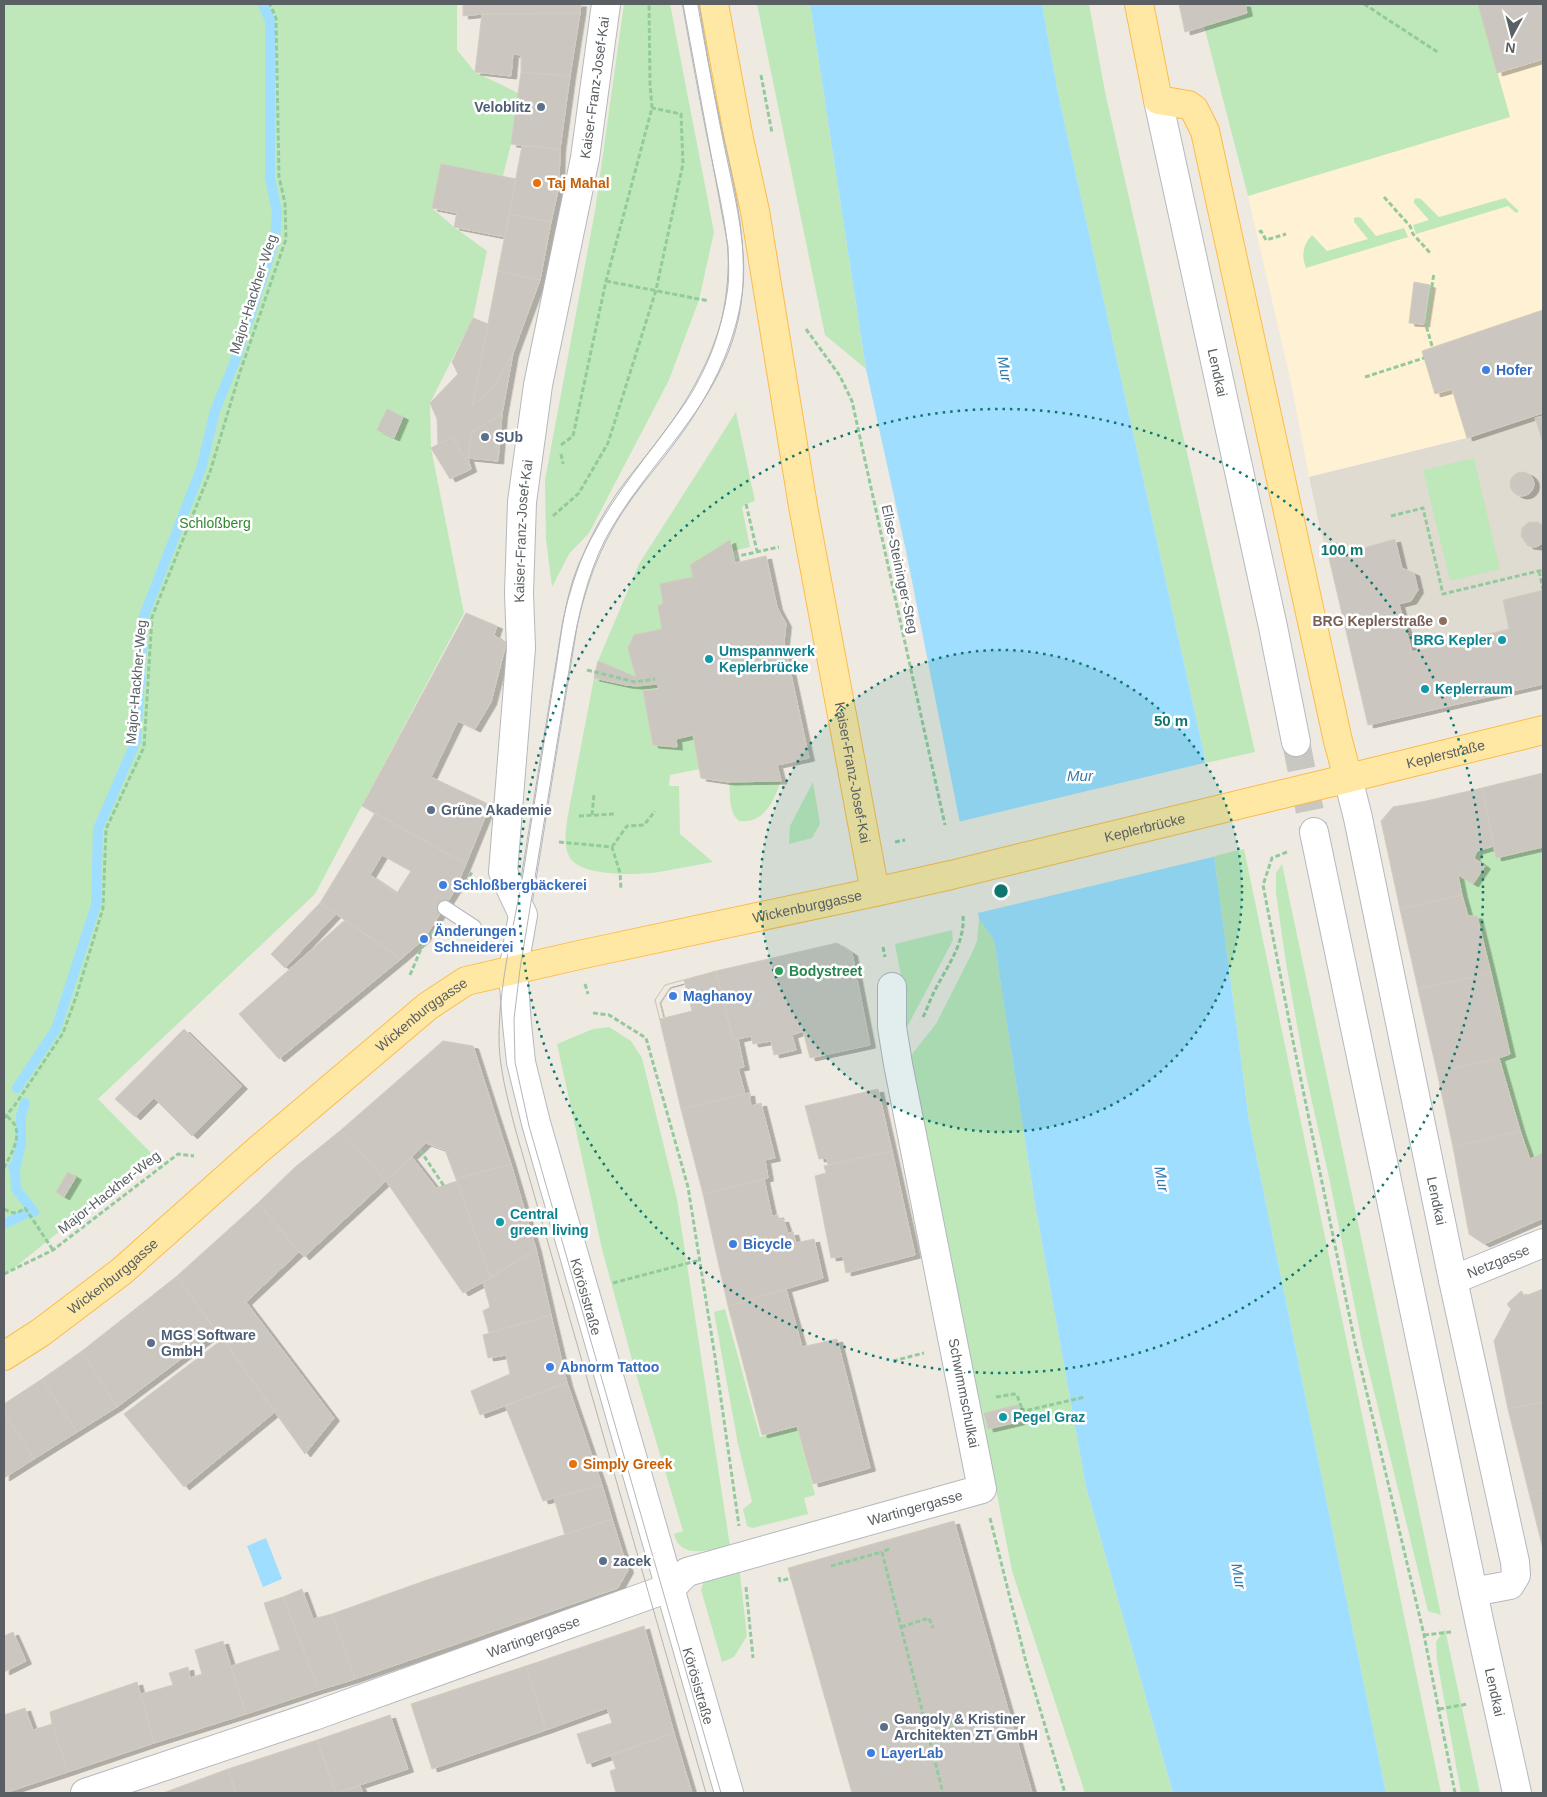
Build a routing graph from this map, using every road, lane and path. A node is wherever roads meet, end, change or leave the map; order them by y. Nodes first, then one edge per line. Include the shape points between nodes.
1 (270, 4) edge
2 (606, 4) edge
3 (649, 4) edge
4 (690, 4) edge
5 (714, 4) edge
6 (1139, 4) edge
7 (1364, 4) edge
8 (1439, 52) dead end
9 (1158, 100) junction
10 (652, 108) junction
11 (1384, 197) dead end
12 (1286, 234) dead end
13 (1266, 240) dead end
14 (1431, 254) dead end
15 (1434, 273) dead end
16 (606, 281) junction
17 (656, 290) junction
18 (710, 302) dead end
19 (807, 330) dead end
20 (1432, 346) dead end
21 (1424, 358) dead end
22 (1365, 376) dead end
23 (559, 446) dead end
24 (746, 504) dead end
25 (558, 512) dead end
26 (1391, 516) dead end
27 (809, 541) junction
28 (756, 551) junction
29 (734, 557) dead end
30 (1541, 570) edge
31 (1543, 589) edge
32 (595, 672) dead end
33 (655, 679) dead end
34 (1543, 730) edge
35 (1296, 742) tunnel mouth
36 (1340, 780) junction
37 (594, 794) dead end
38 (655, 811) dead end
39 (615, 814) dead end
40 (592, 815) junction
41 (579, 816) dead end
42 (945, 826) dead end
43 (1314, 832) tunnel mouth
44 (551, 841) dead end
45 (612, 847) junction
46 (1290, 850) dead end
47 (471, 874) dead end
48 (940, 877) joint
49 (465, 886) dead end
50 (621, 889) dead end
51 (876, 892) junction
52 (445, 908) dead end
53 (523, 915) junction
54 (963, 916) dead end
55 (474, 927) dead end
56 (425, 945) dead end
57 (513, 971) junction
58 (410, 975) dead end
59 (892, 987) dead end
60 (934, 992) dead end
61 (593, 1013) dead end
62 (5, 1117) edge
63 (420, 1150) dead end
64 (194, 1156) dead end
65 (4, 1168) edge
66 (444, 1186) dead end
67 (4, 1209) edge
68 (1543, 1243) edge
69 (53, 1250) junction
70 (700, 1260) junction
71 (4, 1274) edge
72 (1453, 1280) junction
73 (583, 1290) junction
74 (926, 1353) dead end
75 (4, 1356) edge
76 (893, 1361) dead end
77 (1085, 1397) dead end
78 (966, 1403) junction
79 (982, 1489) junction
80 (890, 1549) dead end
81 (882, 1552) junction
82 (744, 1556) junction
83 (831, 1566) dead end
84 (670, 1587) junction
85 (1473, 1592) junction
86 (901, 1627) junction
87 (933, 1628) dead end
88 (1454, 1632) dead end
89 (1424, 1635) junction
90 (753, 1658) dead end
91 (1472, 1703) dead end
92 (1439, 1709) junction
93 (949, 1717) dead end
94 (928, 1735) junction
95 (85, 1793) edge
96 (729, 1793) edge
97 (942, 1793) edge
98 (1065, 1793) edge
99 (1455, 1793) edge
100 (1517, 1793) edge

1 - 62 path, Major-Hackher-Weg via 276,18 279,177 285,203 286,239 210,472 152,617 144,746 106,829 103,908 76,997 63,1034
2 - 53 street, Kaiser-Franz-Josef-Kai via 585,158 538,384 522,502 521,648 503,872
3 - 10 path
4 - 53 lane via 734,247 735,290 729,325 720,351 685,416 602,531 581,578 570,623
5 - 27 main road, Kaiser-Franz-Josef-Kai via 755,211
6 - 9 main road, Lendkai
7 - 8 path
9 - 35 street, Lendkai
9 - 36 main road via 1188,105 1194,109 1205,131 1338,741
10 - 16 path
10 - 17 path via 682,114 683,164
11 - 14 path
12 - 13 path
15 - 20 path via 1426,325
16 - 17 path
16 - 23 path via 573,436
17 - 18 path
17 - 25 path via 608,443 579,493
19 - 42 path, Elise-Steininger-Steg via 840,376 852,401
21 - 22 path
24 - 28 path
26 - 30 path via 1423,508 1443,594
27 - 28 path
27 - 51 main road, Kaiser-Franz-Josef-Kai
28 - 29 path
30 - 31 path
32 - 33 path via 635,682
34 - 36 main road, Keplerstraße
36 - 48 main road, Keplerbrücke, bridge
36 - 72 street, Lendkai via 1358,818
37 - 40 path
38 - 45 path via 644,825 627,826
39 - 40 path
40 - 41 path
43 - 85 street, Lendkai
44 - 45 path
45 - 50 path
46 - 89 path via 1272,858 1263,884 1355,1343
47 - 49 path
48 - 51 main road, Wickenburggasse
51 - 57 main road, Wickenburggasse
52 - 55 lane
53 - 57 street
54 - 60 path via 956,952
56 - 58 path
57 - 73 street, Körösistraße via 524,1077
57 - 75 main road, Wickenburggasse via 466,982 428,1006 122,1271
59 - 78 street, Schwimmschulkai via 892,1027 899,1071
61 - 70 path via 609,1015 646,1038 688,1187
62 - 65 path, Major-Hackher-Weg via 15,1125 16,1138
63 - 66 path
64 - 69 path, Major-Hackher-Weg via 178,1154
67 - 69 path, Major-Hackher-Weg via 17,1213 25,1208
68 - 72 street, Netzgasse
69 - 71 path
70 - 73 path
70 - 82 path
72 - 85 street, Lendkai via 1516,1575 1510,1585
73 - 84 street, Körösistraße
74 - 76 path
77 - 78 path via 1021,1412 1020,1399 1014,1394
78 - 79 street, Schwimmschulkai
79 - 82 street, Wartingergasse
79 - 98 path via 1026,1662
80 - 81 path
81 - 83 path
81 - 86 path
82 - 84 street, Wartingergasse via 687,1572
82 - 90 path
84 - 95 street, Wartingergasse via 314,1716
84 - 96 street, Körösistraße
85 - 100 street, Lendkai
86 - 87 path via 929,1618
86 - 94 path
88 - 89 path
89 - 92 path
91 - 92 path
92 - 99 path
93 - 94 path via 952,1730
94 - 97 path

